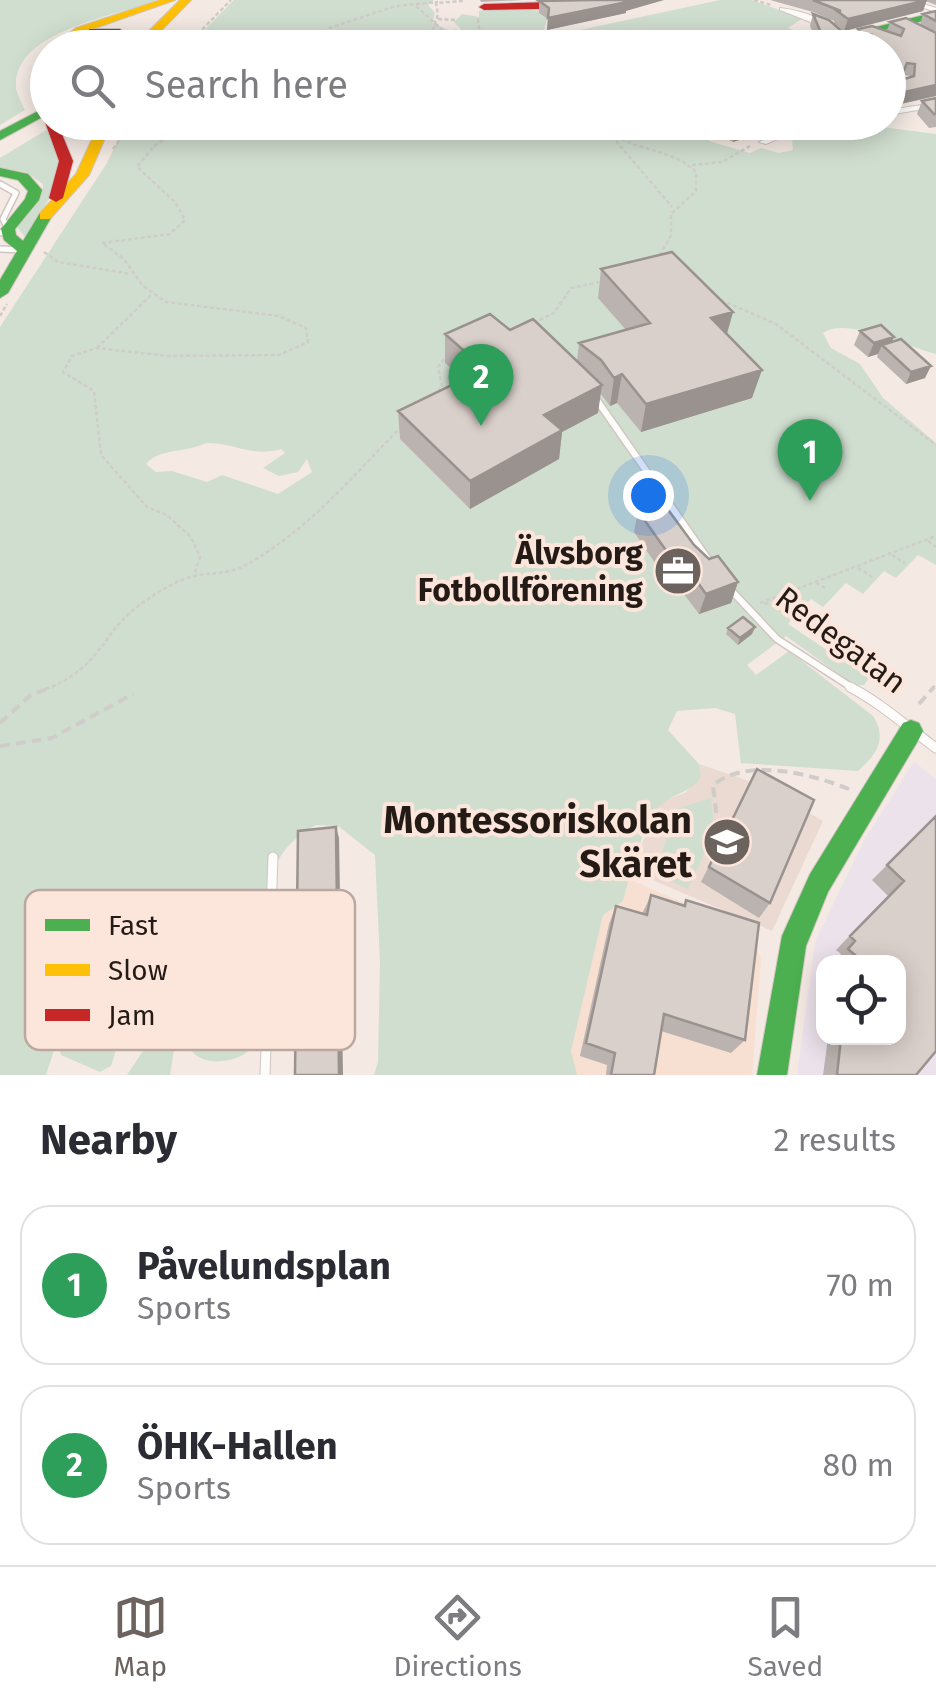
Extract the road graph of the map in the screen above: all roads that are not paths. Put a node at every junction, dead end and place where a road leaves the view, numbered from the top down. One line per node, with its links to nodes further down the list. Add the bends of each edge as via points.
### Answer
1 (170, 0): 9 (main road)
2 (186, 0): 10 (main road)
3 (202, 0): 11 (main road)
4 (614, 0): 5 (main road)
5 (475, 5)
6 (782, 9): 12 (street)
7 (936, 12): 8 (main road)
8 (907, 18): 13 (main road)
9 (80, 30)
10 (164, 30)
11 (170, 30)
12 (841, 30)
13 (879, 30)
14 (936, 106): 15 (street)
15 (906, 109)
16 (30, 124): 18 (main road)
17 (30, 128): 23 (main road)
18 (0, 136)
19 (56, 140): 26 (main road, via 66,172)
20 (98, 140): 26 (main road, via 82,175)
21 (768, 140): 22 (street)
22 (763, 142)
23 (0, 148)
24 (0, 172): 27 (main road, via 24,177 36,190)
25 (0, 184): 27 (lane, via 16,192)
26 (46, 216): 28 (main road)
27 (2, 232): 28 (main road)
28 (32, 249): 29 (main road)
29 (0, 293)
30 (588, 387): 31 (lane)
31 (715, 569)
32 (726, 584): 33 (lane, Redegatan, via 786,644 851,690 880,701 888,716)
33 (911, 731): 34 (lane); 39 (main road, Redegatan, via 818,883 792,946)
34 (936, 748)
35 (273, 857): 36 (lane)
36 (272, 890)
37 (266, 1050): 38 (lane)
38 (265, 1075)
39 (772, 1075)

